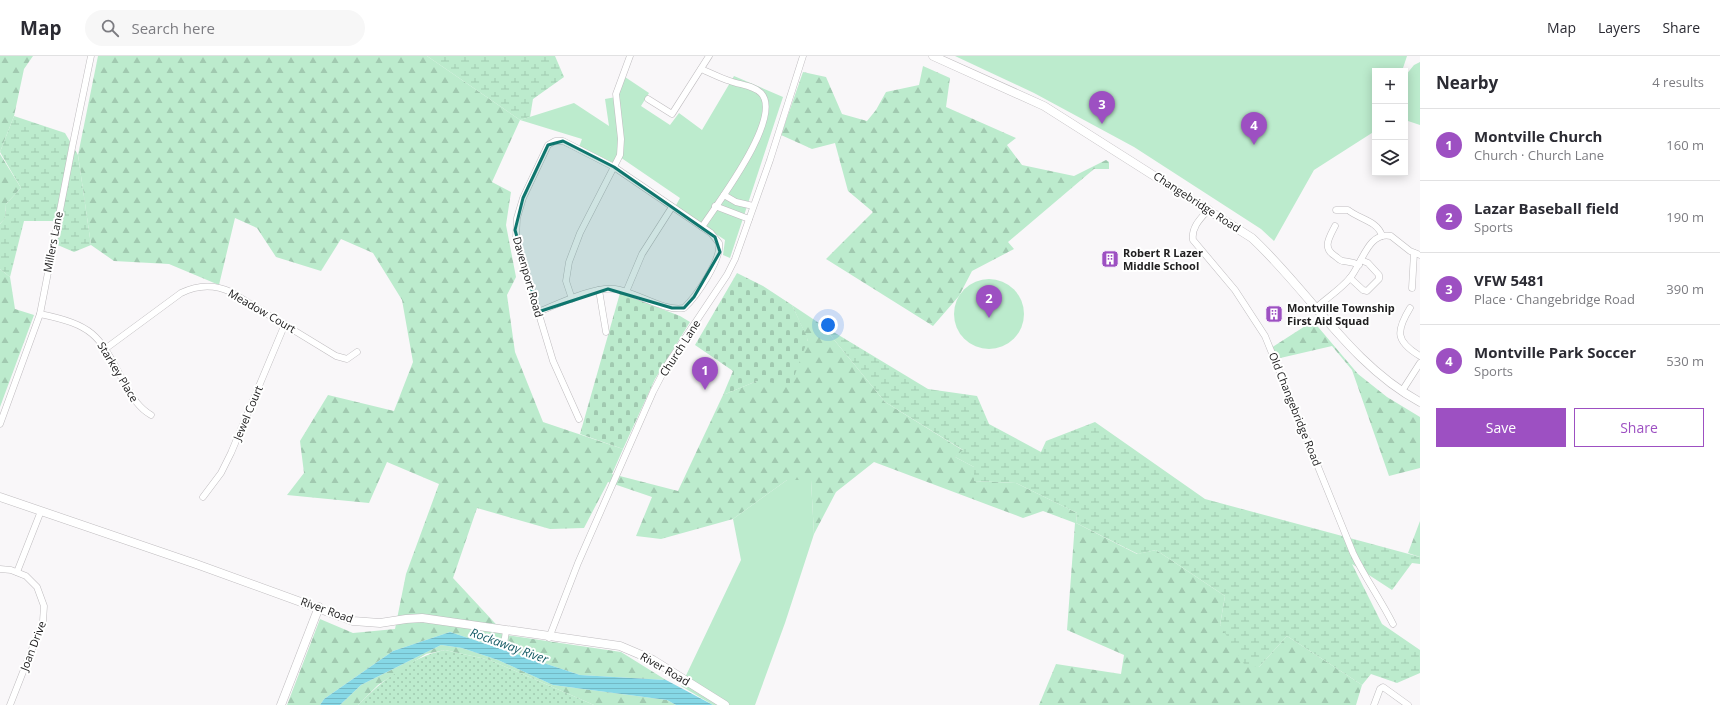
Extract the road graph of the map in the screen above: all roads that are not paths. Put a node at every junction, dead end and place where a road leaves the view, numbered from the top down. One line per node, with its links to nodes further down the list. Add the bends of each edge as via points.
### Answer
1 (91, 56): 29 (street, Millers Lane)
2 (630, 56): 8 (street, via 616,94 621,147)
3 (709, 56): 6 (street)
4 (803, 56): 11 (street, Church Lane)
5 (933, 56): 13 (street, Changebridge Road, via 1044,106)
6 (702, 69): 7 (street, via 672,114); 9 (street, via 754,88 763,96 767,107 752,150)
7 (648, 99)
8 (614, 167): 12 (street, Davenport Road); 25 (street, via 580,233 570,262 566,281); 28 (street, Davenport Road, via 563,141 552,143 543,153 524,198 515,230)
9 (724, 195): 10 (street); 11 (street, via 736,202)
10 (716, 206): 15 (street); 17 (street)
11 (753, 206): 15 (street, Church Lane)
12 (672, 207): 17 (street, Davenport Road); 24 (street, via 642,254)
13 (1209, 209): 26 (street, Changebridge Road, via 1252,238 1275,259); 47 (street, Old Changebridge Road, via 1196,225 1193,240 1235,290 1265,336 1354,554)
14 (1336, 210): 18 (street, via 1348,210 1354,216 1376,225)
15 (749, 219): 49 (street, Church Lane, via 727,275 667,365 653,392 578,562)
16 (1335, 226): 20 (street, via 1326,244 1331,254 1342,261)
17 (702, 227): 24 (street, Davenport Road, via 715,236 719,243 718,257 694,297 684,308 672,308)
18 (1382, 236): 19 (street, via 1391,236); 20 (street, via 1370,244)
19 (1417, 254): 22 (street)
20 (1360, 262): 21 (street); 21 (street, via 1368,263 1379,275 1379,279 1367,291)
21 (1350, 278): 26 (street)
22 (1412, 288)
23 (599, 290): 24 (street); 25 (street); 31 (street)
24 (626, 292)
25 (572, 299): 28 (street)
26 (1317, 307): 36 (street, Changebridge Road, via 1358,355)
27 (1410, 308): 34 (street, via 1400,328 1400,335 1408,349)
28 (538, 312): 39 (street, Davenport Road, via 553,361)
29 (40, 314): 32 (street, Starkey Place, via 80,325 94,334); 40 (street, Millers Lane)
30 (285, 324): 32 (street, Meadow Court, via 227,290 212,286 200,287 182,293); 33 (street, Meadow Court, via 341,358 347,359); 42 (street, Jewel Court, via 231,453 221,473)
31 (606, 332)
32 (105, 349): 38 (street, Starkey Place, via 138,406)
33 (357, 352)
34 (1420, 356)
35 (1420, 364): 36 (street)
36 (1402, 391): 37 (street, Changebridge Road)
37 (1420, 402)
38 (151, 416)
39 (579, 419)
40 (0, 424)
41 (0, 497): 43 (street, River Road)
42 (203, 497)
43 (41, 511): 45 (street); 46 (street, River Road)
44 (0, 569): 45 (street)
45 (17, 572): 51 (street, Joan Drive, via 26,576 37,587 42,598 44,614)
46 (319, 607): 48 (street, River Road, via 353,621 372,623 422,618); 52 (street)
47 (1393, 624)
48 (506, 631): 49 (street, River Road); 50 (street)
49 (549, 638): 53 (street, River Road, via 608,644 631,650 653,660)
50 (504, 644)
51 (10, 705)
52 (281, 705)
53 (725, 705)
54 (1374, 705): 55 (street, via 1380,689 1383,688)
55 (1408, 705)

